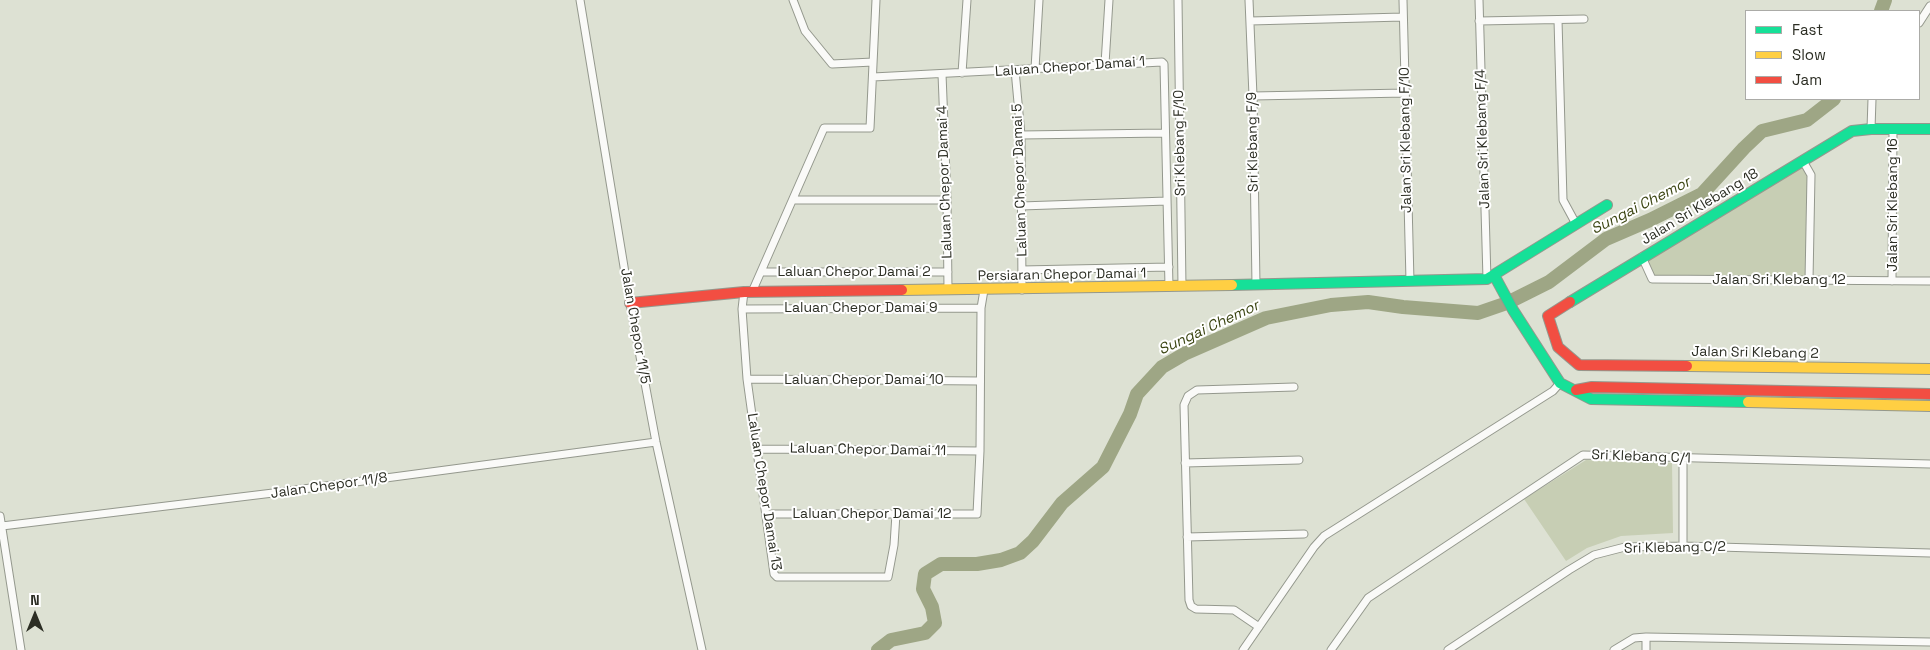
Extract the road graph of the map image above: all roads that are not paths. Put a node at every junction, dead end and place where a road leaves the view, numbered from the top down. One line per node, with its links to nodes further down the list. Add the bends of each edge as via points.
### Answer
1 (580, 0): 57 (street, Jalan Chepor 11/5)
2 (794, 0): 18 (street, via 805,31 832,64)
3 (876, 0): 18 (street)
4 (966, 0): 22 (street)
5 (1039, 0): 20 (street)
6 (1109, 0): 19 (street)
7 (1178, 0): 51 (street, Sri Klebang F/10)
8 (1249, 0): 15 (street, Sri Klebang F/9)
9 (1403, 0): 12 (street, Jalan Sri Klebang F/10)
10 (1479, 0): 16 (street, Jalan Sri Klebang F/4)
11 (1929, 10): 17 (street)
12 (1403, 17): 15 (street); 25 (street, Jalan Sri Klebang F/10)
13 (1584, 19): 14 (street)
14 (1558, 20): 16 (street); 39 (street, via 1563,200)
15 (1250, 21): 26 (street, Sri Klebang F/9)
16 (1479, 21): 45 (street, Jalan Sri Klebang F/4)
17 (1920, 22)
18 (874, 62): 24 (street)
19 (1105, 64): 20 (street, Laluan Chepor Damai 1); 31 (street, Laluan Chepor Damai 1, via 1159,61 1164,64)
20 (1035, 69): 21 (street, Laluan Chepor Damai 1)
21 (1015, 70): 22 (street, Laluan Chepor Damai 1); 32 (street, Laluan Chepor Damai 5)
22 (962, 73): 23 (street, Laluan Chepor Damai 1)
23 (942, 74): 24 (street, Laluan Chepor Damai 1); 35 (street, Laluan Chepor Damai 4)
24 (873, 77): 34 (street, via 870,128 824,128)
25 (1405, 93): 26 (street); 47 (street, Jalan Sri Klebang F/10)
26 (1253, 96): 50 (street, Sri Klebang F/9)
27 (1872, 100): 28 (street)
28 (1871, 129): 29 (street, Jalan Sri Klebang 18); 33 (street, Jalan Sri Klebang 18, via 1852,132)
29 (1893, 129): 30 (street, Jalan Sri Klebang 18); 48 (street, Jalan Sri Klebang 16)
30 (1930, 129)
31 (1165, 133): 32 (street); 36 (street, Laluan Chepor Damai 1)
32 (1021, 135): 38 (street, Laluan Chepor Damai 5)
33 (1803, 161): 40 (street, Jalan Sri Klebang 18); 46 (street, via 1811,175)
34 (793, 200): 35 (street); 43 (street)
35 (947, 200): 44 (street, Laluan Chepor Damai 4)
36 (1167, 201): 38 (street); 41 (street, Laluan Chepor Damai 1)
37 (1607, 205): 39 (street)
38 (1021, 206): 42 (street, Laluan Chepor Damai 5)
39 (1576, 224): 45 (street)
40 (1642, 257): 46 (street, Jalan Sri Klebang 12, via 1652,279); 60 (street, Jalan Sri Klebang 18, via 1548,316 1558,347)
41 (1169, 267): 42 (street); 52 (street, Laluan Chepor Damai 1)
42 (1022, 270): 55 (street, Laluan Chepor Damai 5)
43 (761, 272): 44 (street, Laluan Chepor Damai 2); 56 (street)
44 (948, 272): 53 (street, Laluan Chepor Damai 4)
45 (1490, 277): 47 (street, Persiaran Chepor Damai 1); 64 (street)
46 (1809, 280): 48 (street, Jalan Sri Klebang 12)
47 (1410, 281): 50 (street, Persiaran Chepor Damai 1)
48 (1892, 281): 49 (street, Jalan Sri Klebang 12)
49 (1930, 281)
50 (1256, 285): 51 (street, Persiaran Chepor Damai 1)
51 (1182, 286): 52 (street, Persiaran Chepor Damai 1)
52 (1170, 287): 55 (street, Persiaran Chepor Damai 1)
53 (948, 290): 54 (street, Persiaran Chepor Damai 1); 56 (street, Persiaran Chepor Damai 1)
54 (984, 290): 55 (street, Persiaran Chepor Damai 1); 58 (street)
55 (1022, 290)
56 (748, 292): 57 (street, Persiaran Chepor Damai 1); 59 (street, Laluan Chepor Damai 13)
57 (630, 303): 69 (street, Jalan Chepor 11/5)
58 (981, 308): 59 (street, Laluan Chepor Damai 9); 63 (street)
59 (742, 309): 62 (street, Laluan Chepor Damai 13)
60 (1579, 364): 61 (street, Jalan Sri Klebang 2)
61 (1930, 369)
62 (748, 379): 63 (street, Laluan Chepor Damai 10); 70 (street, Laluan Chepor Damai 13)
63 (980, 381): 71 (street)
64 (1560, 383): 66 (street); 84 (street, via 1324,536)
65 (1294, 387): 74 (street, via 1197,390 1188,396 1184,405)
66 (1576, 390): 67 (street, via 1592,387); 68 (street, via 1591,399)
67 (1930, 394)
68 (1930, 406)
69 (656, 442): 79 (street, Jalan Chepor 11/8); 88 (street, Jalan Chepor 11/5)
70 (757, 449): 71 (street, Laluan Chepor Damai 11); 76 (street, Laluan Chepor Damai 13)
71 (980, 451): 77 (street, Laluan Chepor Damai 12, via 977,514)
72 (1683, 458): 75 (street, Sri Klebang C/1); 82 (street); 90 (street, Sri Klebang C/1, via 1583,455 1368,598)
73 (1299, 460): 74 (street)
74 (1185, 463): 81 (street)
75 (1930, 464)
76 (766, 514): 77 (street, Laluan Chepor Damai 12); 77 (street, Laluan Chepor Damai 13, via 777,577 884,578 889,575)
77 (896, 514)
78 (0, 516): 79 (street)
79 (2, 526): 87 (street)
80 (1304, 534): 81 (street)
81 (1187, 537): 84 (street, via 1191,606 1196,609 1234,610)
82 (1683, 546): 83 (street, Sri Klebang C/2); 91 (street, Sri Klebang C/2, via 1625,547 1594,555)
83 (1930, 553)
84 (1259, 627): 89 (street)
85 (1646, 637): 86 (street); 92 (street, via 1634,638); 93 (street)
86 (1930, 642)
87 (21, 650)
88 (702, 650)
89 (1243, 650)
90 (1332, 650)
91 (1448, 650)
92 (1614, 650)
93 (1646, 650)

